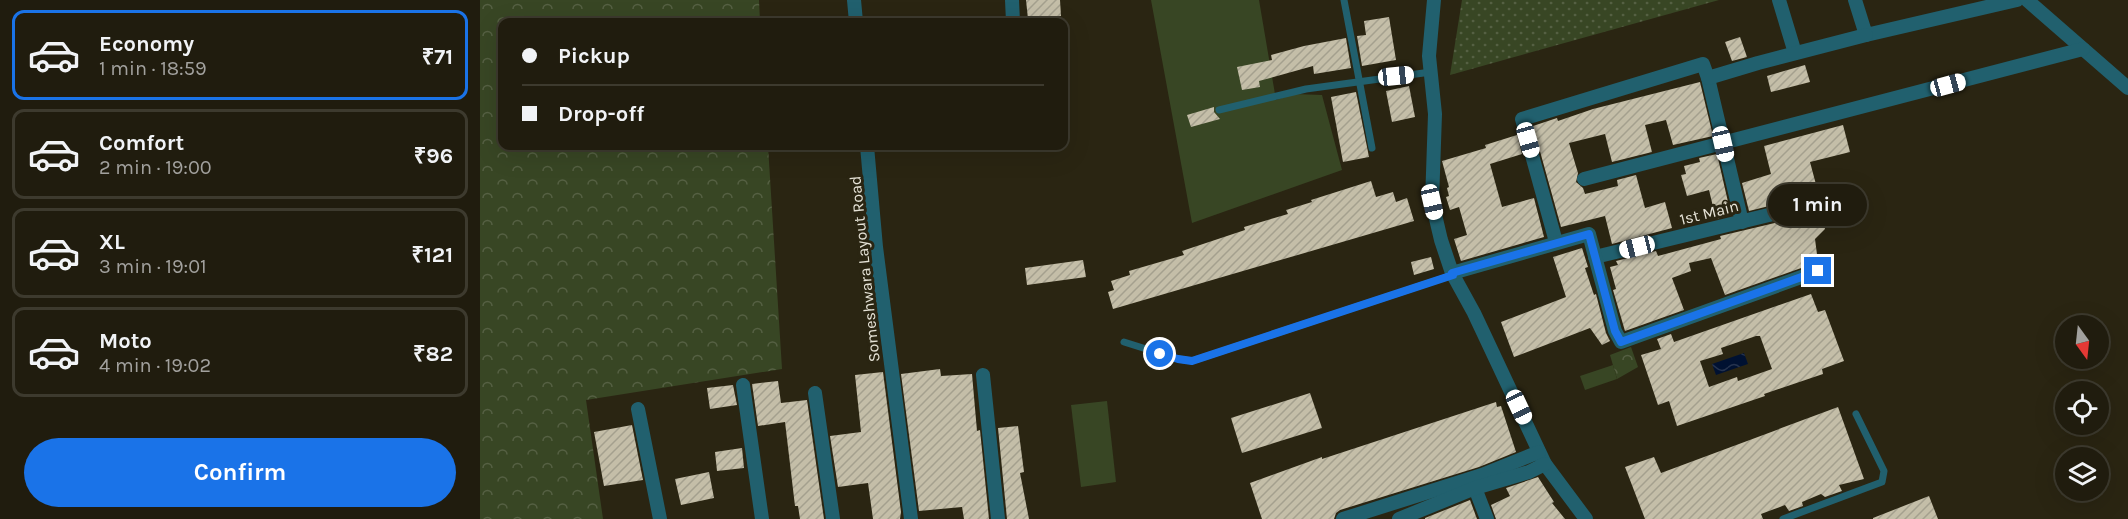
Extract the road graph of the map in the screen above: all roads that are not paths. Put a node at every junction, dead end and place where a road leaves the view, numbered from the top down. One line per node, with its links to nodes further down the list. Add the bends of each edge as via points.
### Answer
1 (854, 0): 9 (street)
2 (1012, 0): 10 (street)
3 (1344, 0): 16 (lane)
4 (1434, 0): 14 (street)
5 (1779, 0): 13 (street)
6 (1855, 0): 11 (street)
7 (2017, 0): 11 (street)
8 (2027, 0): 12 (street)
9 (856, 18)
10 (1013, 18)
11 (1866, 35): 13 (street)
12 (2083, 49): 17 (street); 19 (street)
13 (1795, 53): 15 (street)
14 (1431, 72): 16 (lane); 28 (street, via 1435,114 1432,202)
15 (1708, 78): 19 (street); 25 (street, via 1703,64 1522,119)
16 (1359, 80): 18 (lane); 20 (lane)
17 (2128, 88)
18 (1219, 110)
19 (1723, 144): 22 (street); 24 (street)
20 (1372, 148)
21 (867, 150): 40 (street, Someshwara Layout Road)
22 (1584, 179)
23 (1831, 200): 24 (street, 1st Main)
24 (1742, 222): 26 (street, 1st Main)
25 (1556, 242): 26 (street, via 1589,234); 28 (street)
26 (1595, 257): 27 (street, via 1621,342)
27 (1818, 271)
28 (1453, 274): 29 (lane, via 1192,361); 35 (street)
29 (1124, 342)
30 (983, 375): 41 (street)
31 (743, 385): 38 (street)
32 (815, 393): 39 (street)
33 (638, 409): 37 (street)
34 (1856, 414): 46 (lane, via 1884,471 1882,482)
35 (1542, 458): 36 (street, via 1529,472); 45 (street)
36 (1482, 483): 42 (street); 43 (street); 44 (street)
37 (660, 519)
38 (762, 519)
39 (833, 519)
40 (911, 519)
41 (998, 519)
42 (1342, 519)
43 (1399, 519)
44 (1487, 519)
45 (1586, 519)
46 (1783, 519)

